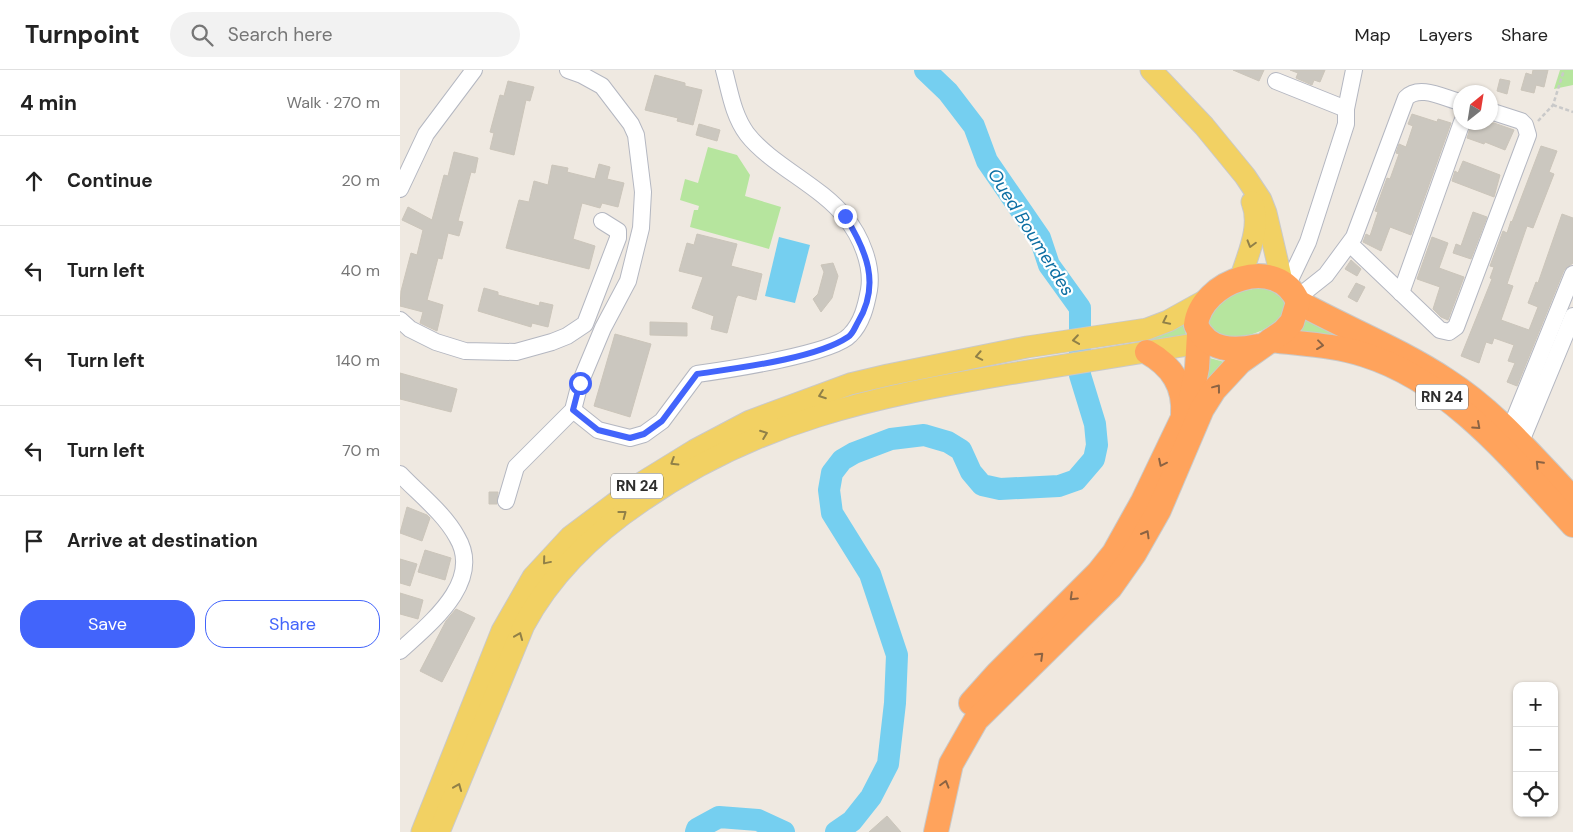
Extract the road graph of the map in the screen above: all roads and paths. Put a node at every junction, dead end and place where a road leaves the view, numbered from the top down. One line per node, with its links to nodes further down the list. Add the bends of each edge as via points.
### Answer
1 (474, 70): 16 (street, via 426,134)
2 (568, 70): 29 (street, via 602,86 631,124 636,135 643,192 641,228 628,281 603,328 580,383)
3 (724, 70): 29 (street, via 733,106 747,134 845,216 861,241 871,278 865,311 850,336 830,347 762,364 697,374 662,421 644,434 630,438 598,430)
4 (1151, 70): 8 (main road)
5 (1354, 70): 11 (street)
6 (1564, 70): 10 (path)
7 (1276, 82): 11 (street)
8 (1177, 99): 20 (main road, one-way to 20, via 1197,131 1241,182 1254,205 1255,230); 21 (main road, via 1204,126 1261,200)
9 (1453, 100): 18 (street, via 1423,91 1413,92 1406,98)
10 (1553, 105): 12 (path); 15 (path)
11 (1346, 109): 21 (street, via 1346,124)
12 (1573, 112)
13 (1498, 114): 15 (street, via 1521,121)
14 (1459, 130): 22 (street)
15 (1527, 130): 22 (street, via 1456,327 1449,332 1440,330)
16 (400, 189)
17 (602, 221): 25 (street, via 618,231 618,238 585,324 567,336 516,352 465,351 436,342)
18 (1350, 244): 21 (street, via 1326,275); 22 (street)
19 (1573, 274): 31 (street)
20 (1240, 280): 21 (highway, via 1263,277); 23 (highway, via 1216,290)
21 (1291, 292): 27 (highway, via 1292,322); 31 (highway, RN 24, via 1428,368 1484,408)
22 (1401, 293)
23 (1206, 300): 26 (highway, via 1197,313 1196,326); 37 (main road, RN 24, one-way to 37, via 1157,326 1027,347 850,384 750,420 643,482 570,537 533,577 502,631)
24 (1573, 316): 31 (street)
25 (400, 320)
26 (1202, 340): 27 (highway, via 1234,350); 28 (main road, RN 24); 30 (highway, via 1195,385)
27 (1265, 343): 35 (highway, RN 24, one-way to 35, via 1341,348 1388,364 1414,378 1476,425); 40 (highway, one-way to 27, via 951,764 976,720 1110,588 1159,510 1202,409 1227,375)
28 (1136, 353): 30 (highway, via 1161,360 1172,372 1184,403); 38 (main road, RN 24, one-way to 28, via 524,625 537,601 570,559 620,516 660,488 765,433 818,415 896,394)
29 (573, 410): 34 (street, via 516,467)
30 (1183, 419): 39 (highway, one-way to 39, via 1114,553 972,701 943,744 925,797)
31 (1514, 438): 33 (highway, RN 24, one-way to 31)
32 (400, 474): 36 (street, via 450,526 463,549 464,560 457,589 447,604)
33 (1573, 499)
34 (506, 501)
35 (1573, 524)
36 (400, 650)
37 (422, 832)
38 (439, 832)
39 (921, 832)
40 (936, 832)

